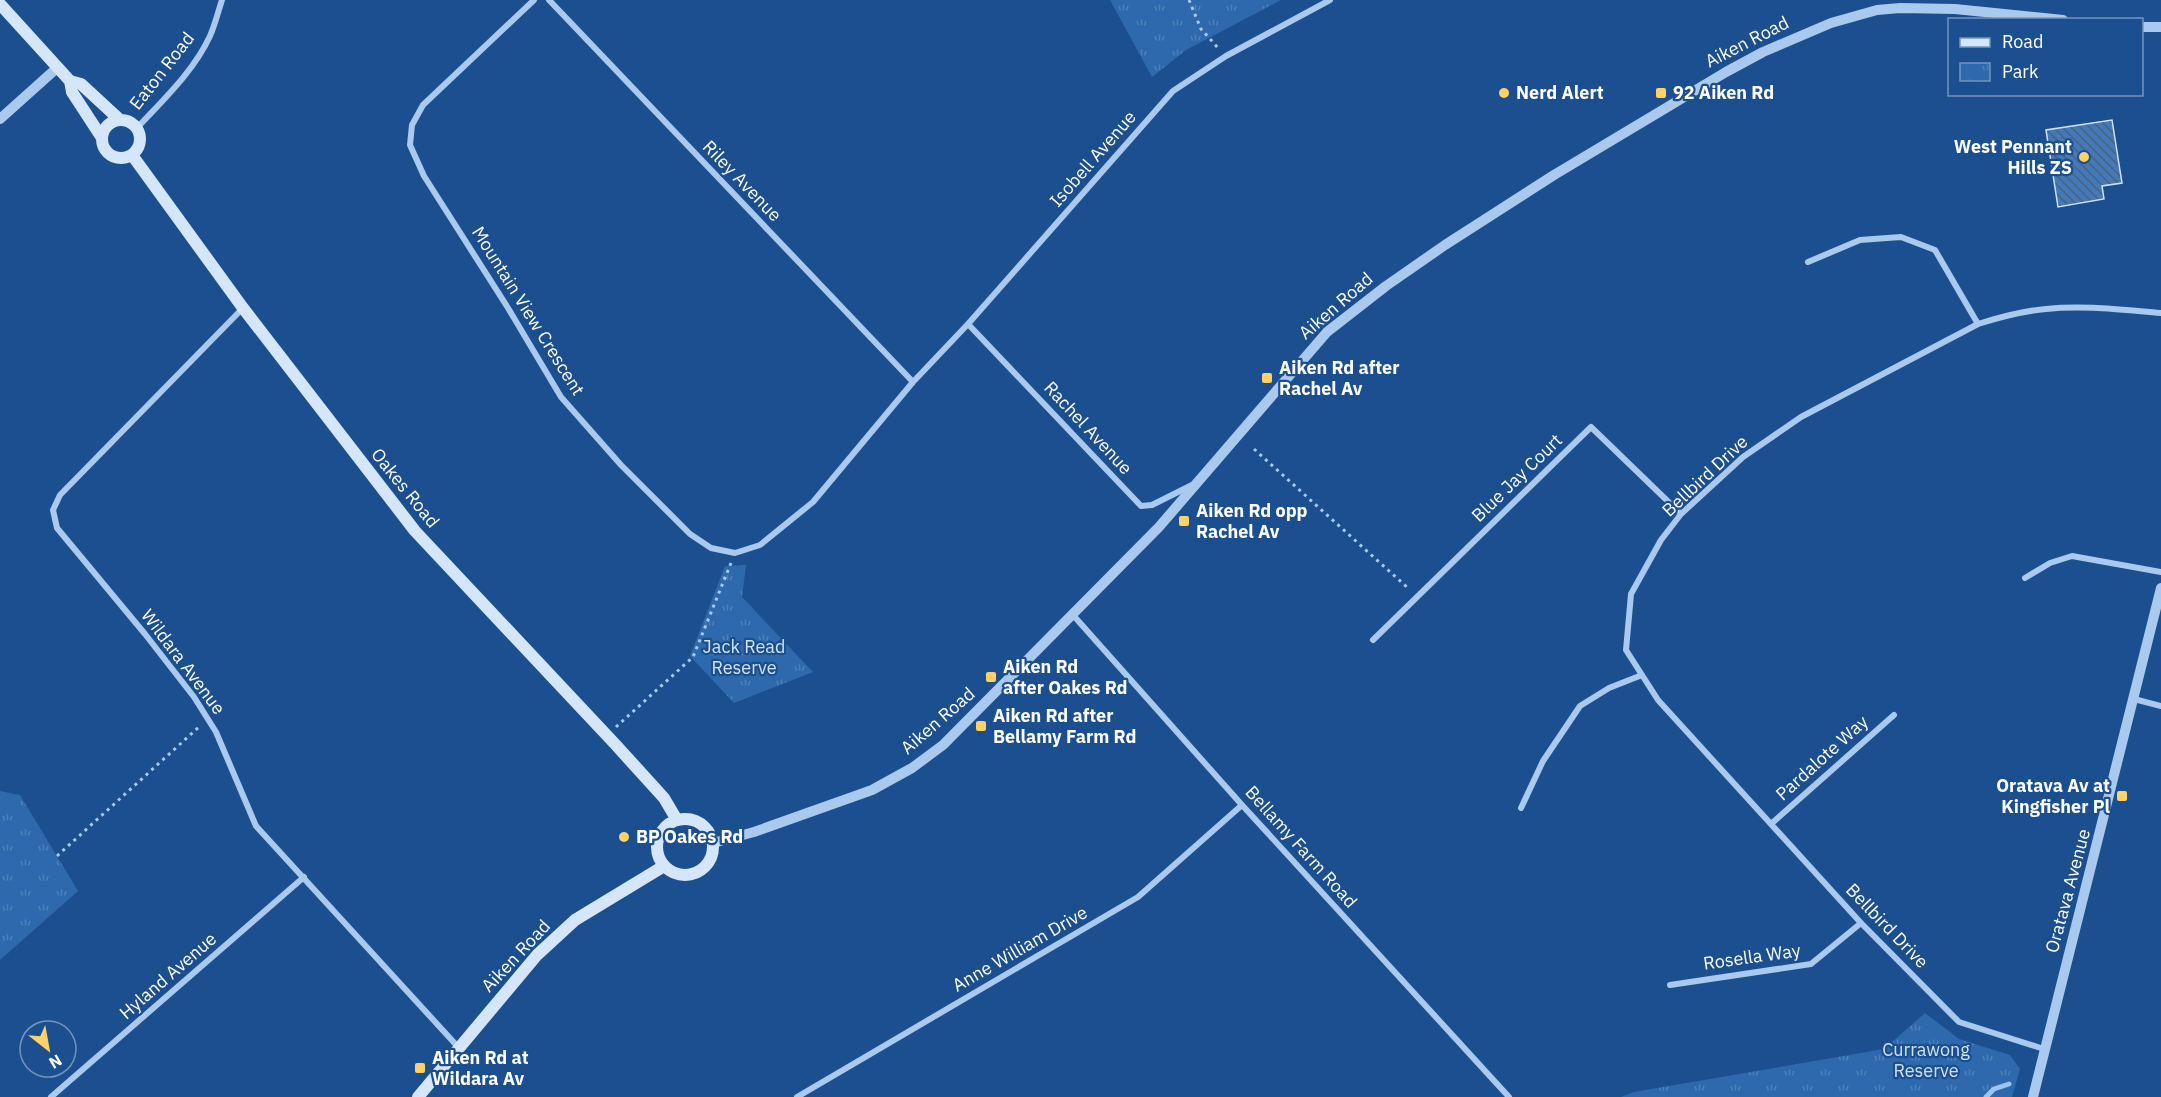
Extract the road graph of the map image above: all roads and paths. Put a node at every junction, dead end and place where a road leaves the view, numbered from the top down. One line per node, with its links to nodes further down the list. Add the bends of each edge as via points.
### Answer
1 (222, 0): 15 (street, Eaton Road, via 210,36 196,59)
2 (534, 0): 27 (street, Mountain View Crescent, via 423,105 412,125 410,145 424,176 561,397 690,534 711,548)
3 (549, 0): 23 (street, Riley Avenue)
4 (1189, 0): 10 (path, via 1201,29)
5 (1330, 0): 10 (street, Isobell Avenue)
6 (0, 4): 11 (main road)
7 (2042, 18): 25 (street, Aiken Road, via 1946,9 1877,10 1831,22 1763,52 1554,175 1355,309 1312,348)
8 (2143, 27): 9 (street)
9 (2161, 27)
10 (1226, 56): 21 (street, Isobell Avenue, via 1173,91)
11 (58, 67): 12 (main road); 13 (street)
12 (70, 81): 14 (main road, via 81,84); 16 (main road, via 72,92)
13 (0, 119)
14 (120, 120): 15 (main road); 16 (main road, via 109,125)
15 (137, 128): 17 (main road, via 139,146)
16 (102, 138): 17 (main road, via 104,148 114,157)
17 (132, 155): 19 (main road, Oakes Road)
18 (1808, 262): 22 (street, via 1860,240 1900,237 1935,250)
19 (243, 308): 38 (street, Wildara Avenue, via 60,495 53,510 57,528 145,634); 39 (main road, Oakes Road, via 415,531)
20 (2161, 313): 22 (street, Bellbird Drive, via 2046,308)
21 (968, 324): 23 (street, Isobell Avenue); 25 (street, Rachel Avenue, via 1141,506 1152,505)
22 (1978, 324): 26 (street, Bellbird Drive, via 1801,417 1743,457)
23 (914, 382): 27 (street, via 813,502 759,545)
24 (1254, 449): 31 (path)
25 (1200, 481): 32 (street, Aiken Road)
26 (1681, 514): 31 (street, Blue Jay Court, via 1591,427); 34 (street, Bellbird Drive, via 1661,540 1631,594 1626,650)
27 (735, 553): 39 (path, via 693,657)
28 (2161, 572): 29 (street, via 2072,556)
29 (2025, 578)
30 (2161, 588): 35 (street, Oratava Avenue)
31 (1417, 597): 33 (street, Blue Jay Court)
32 (1073, 615): 40 (street, Bellamy Farm Road); 44 (street, Aiken Road, via 943,745 912,768 872,790)
33 (1373, 640)
34 (1642, 675): 41 (street, via 1609,688 1580,706 1543,761); 43 (street, Bellbird Drive, via 1658,700)
35 (2134, 699): 36 (street); 51 (street, Oratava Avenue)
36 (2161, 706)
37 (1893, 715): 43 (street, Pardalote Way)
38 (208, 719): 45 (path); 47 (street, Wildara Avenue, via 256,826)
39 (607, 735): 42 (main road, Oakes Road, via 664,798)
40 (1242, 805): 54 (street, Anne William Drive, via 1137,897); 55 (street, Bellamy Farm Road)
41 (1521, 808)
42 (677, 820): 44 (main road, via 687,819 703,826); 46 (main road, via 667,825 657,841)
43 (1771, 824): 48 (street, Bellbird Drive)
44 (713, 843): 46 (main road, via 708,864 692,874 681,875)
45 (57, 856)
46 (664, 866): 50 (main road, Aiken Road, via 574,921 555,937)
47 (304, 877): 50 (street, Wildara Avenue); 52 (street, Hyland Avenue)
48 (1861, 923): 49 (street, Rosella Way, via 1811,964); 51 (street, Bellbird Drive, via 1959,1022)
49 (1670, 985)
50 (459, 1048): 53 (main road, Aiken Road)
51 (2044, 1049): 56 (street, Oratava Avenue)
52 (51, 1097)
53 (418, 1097)
54 (797, 1097)
55 (1509, 1097)
56 (2033, 1097)

